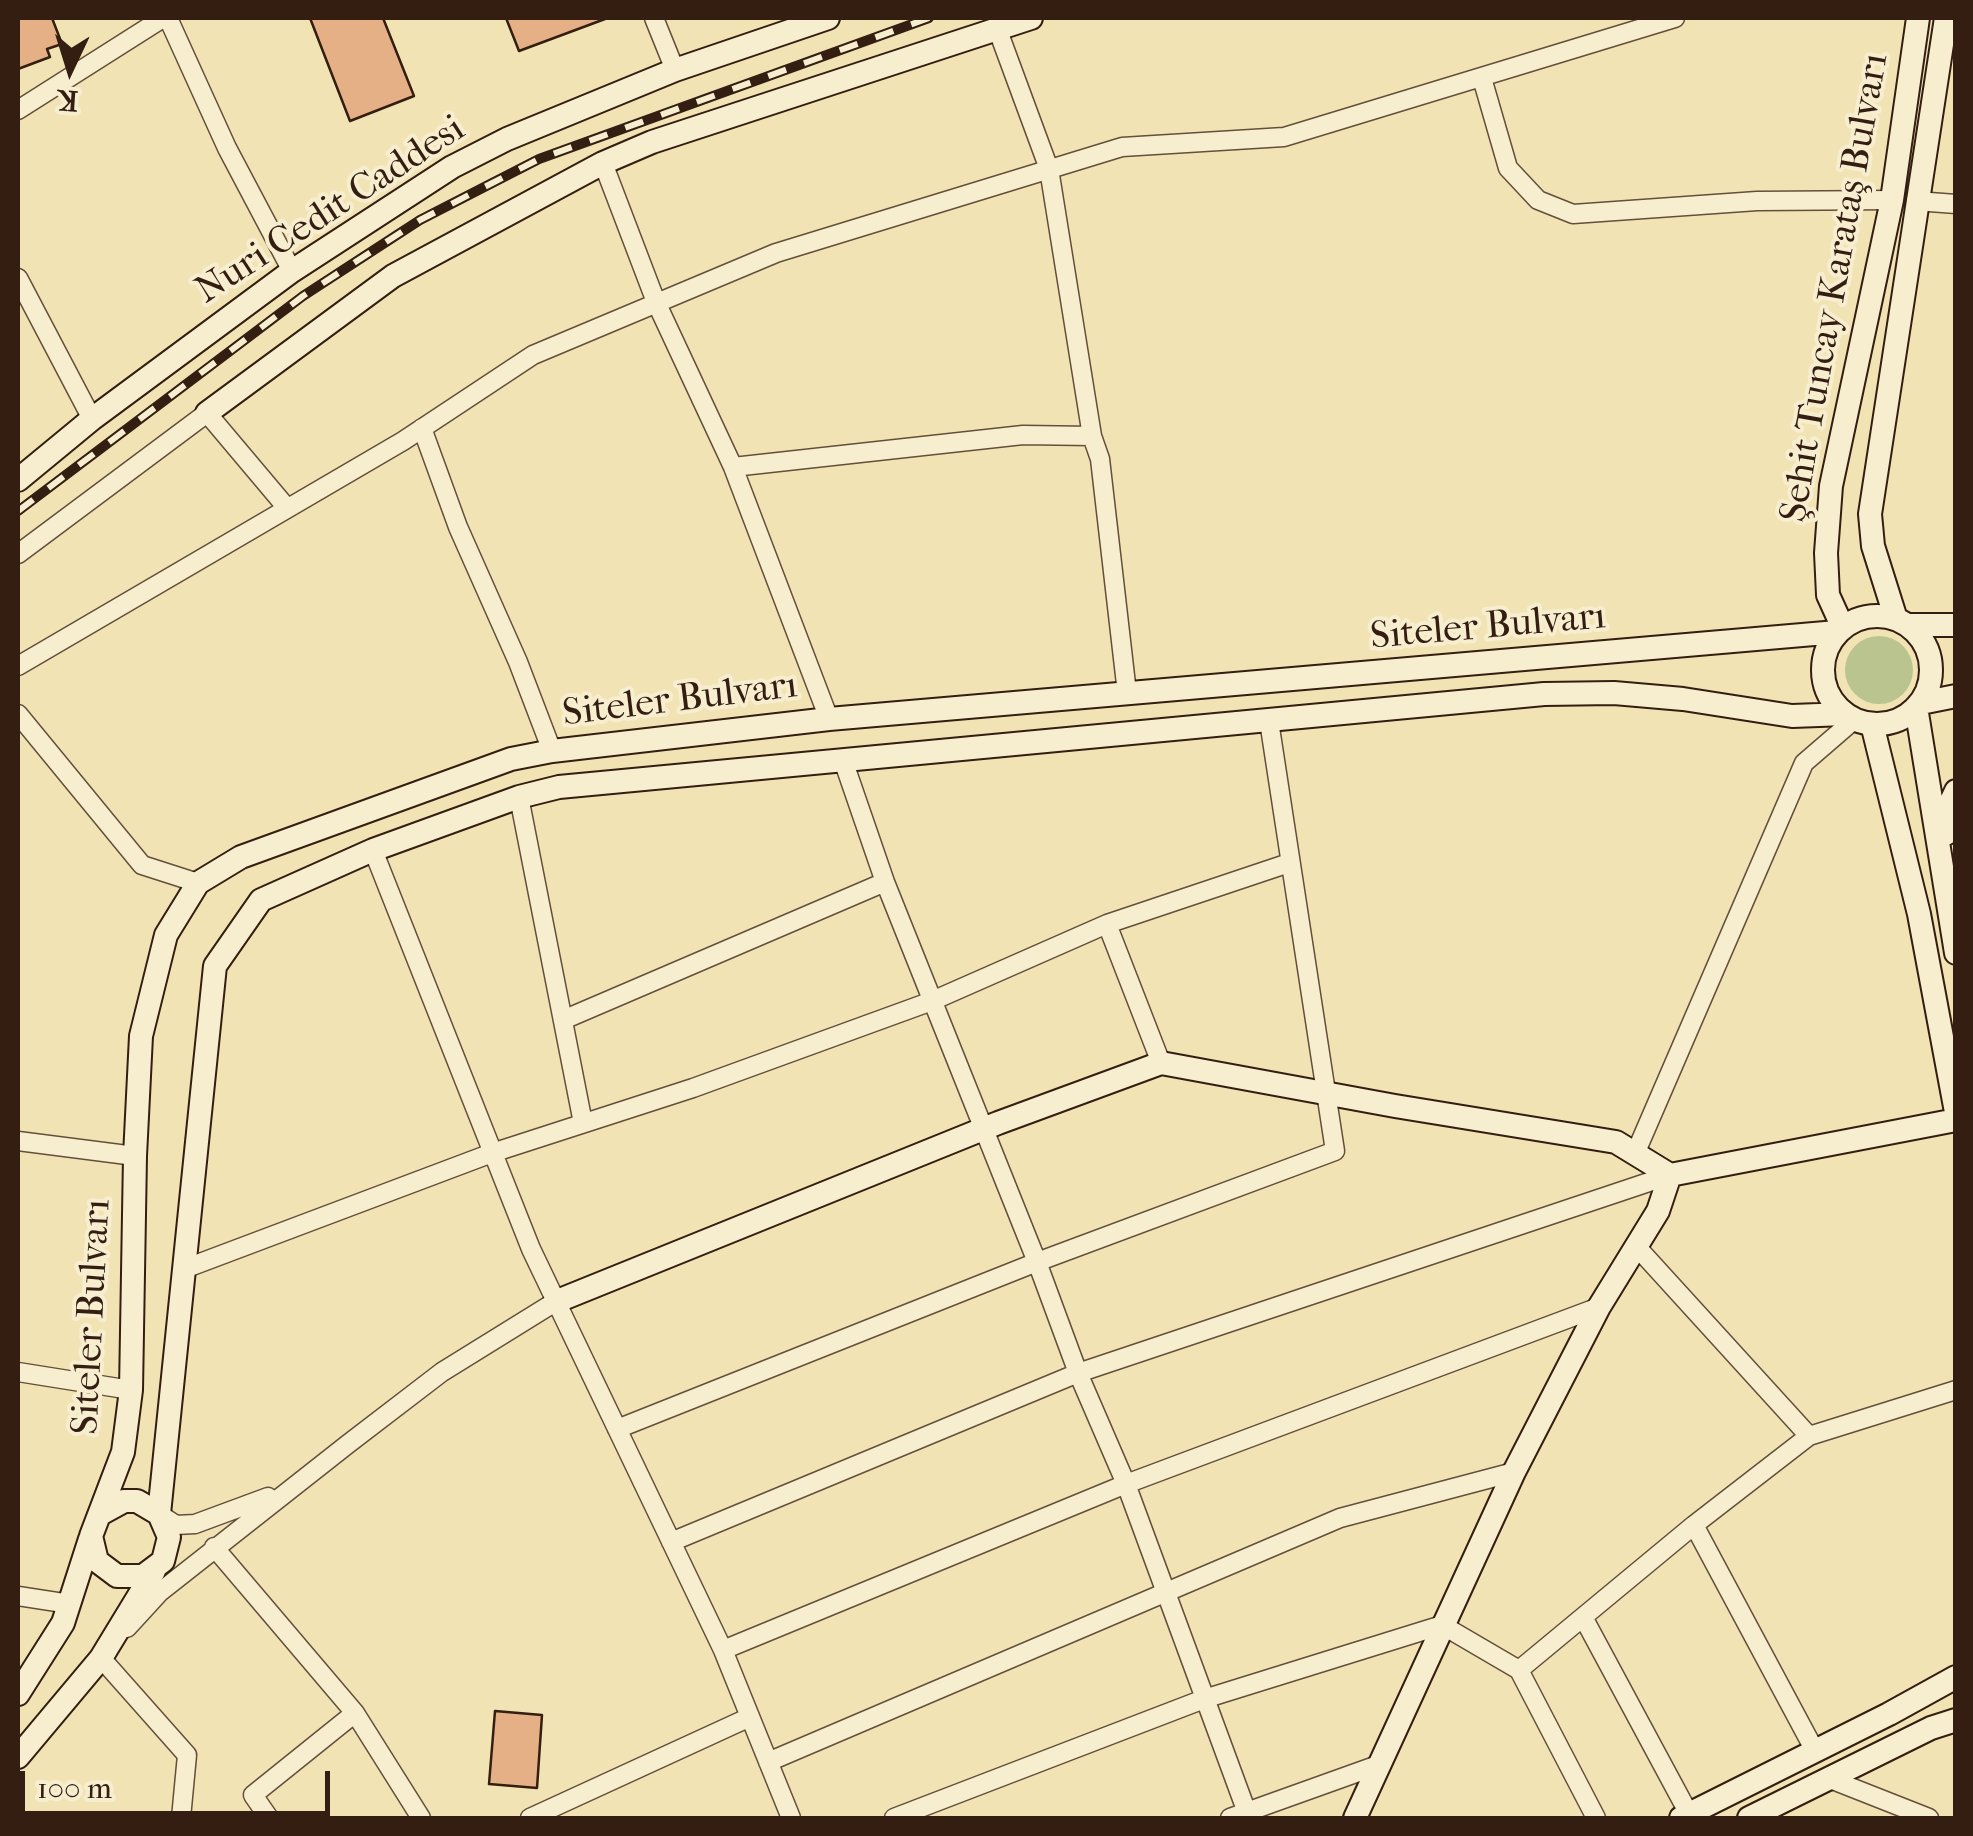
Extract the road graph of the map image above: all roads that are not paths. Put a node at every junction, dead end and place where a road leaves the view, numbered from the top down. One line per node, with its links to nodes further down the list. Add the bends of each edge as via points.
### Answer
1 (165, 18): 11 (street); 16 (street)
2 (654, 18): 9 (street)
3 (828, 18): 9 (main road, Nuri Cedit Caddesi)
4 (1030, 18): 8 (main road)
5 (1675, 18): 10 (street)
6 (1918, 18): 14 (main road, Şehit Tuncay Karataş Bulvarı)
7 (1946, 18): 14 (main road, Şehit Tuncay Karataş Bulvarı)
8 (998, 28): 12 (main road); 13 (street)
9 (675, 70): 16 (main road, Nuri Cedit Caddesi, via 452,167)
10 (1482, 78): 13 (street, via 1284,137 1122,147); 14 (street, via 1508,168 1538,200 1573,214)
11 (18, 110)
12 (603, 164): 18 (street); 19 (main road, via 392,276)
13 (1049, 170): 18 (street, via 776,253); 22 (street)
14 (1904, 201): 15 (street); 27 (main road, Şehit Tuncay Karataş Bulvarı, via 1870,514 1874,546); 29 (main road, Şehit Tuncay Karataş Bulvarı, via 1831,486 1828,595)
15 (1956, 204)
16 (292, 271): 20 (main road, Nuri Cedit Caddesi)
17 (18, 278): 20 (street)
18 (656, 302): 21 (street, via 533,356); 23 (street)
19 (206, 413): 25 (street); 26 (street)
20 (92, 419): 24 (main road, Nuri Cedit Caddesi)
21 (422, 428): 25 (street); 38 (street)
22 (1092, 436): 23 (street, via 1022,435); 31 (street)
23 (733, 467): 35 (street)
24 (18, 480)
25 (287, 508): 30 (street)
26 (18, 554)
27 (1902, 622): 28 (main road); 29 (main road, via 1868,616); 33 (main road, via 1928,651 1932,668)
28 (1956, 625)
29 (1840, 630): 31 (main road, Siteler Bulvarı); 36 (main road, via 1824,656 1823,673 1827,690)
30 (18, 666)
31 (1127, 692): 35 (main road, Siteler Bulvarı)
32 (1956, 696): 33 (main road)
33 (1918, 705): 36 (main road, via 1890,722); 43 (main road)
34 (18, 714): 46 (street, via 142,865)
35 (829, 718): 38 (main road, Siteler Bulvarı)
36 (1858, 719): 37 (main road, Siteler Bulvarı, via 1614,693); 54 (main road, via 1919,914); 60 (street, via 1804,762)
37 (1269, 721): 39 (main road, Siteler Bulvarı); 44 (street)
38 (552, 751): 46 (main road, Siteler Bulvarı, via 511,759 240,857)
39 (844, 760): 41 (main road, Siteler Bulvarı, via 559,787); 45 (street)
40 (1956, 791): 43 (main road)
41 (519, 797): 42 (main road, Siteler Bulvarı); 51 (street)
42 (373, 850): 59 (street); 65 (main road, Siteler Bulvarı, via 261,900 216,966)
43 (1943, 862): 47 (main road)
44 (1289, 863): 48 (street); 53 (street)
45 (885, 882): 50 (street); 51 (street)
46 (198, 883): 61 (main road, Siteler Bulvarı, via 166,935 141,1036)
47 (1951, 891): 49 (main road)
48 (1107, 924): 50 (street); 52 (street)
49 (1956, 954)
50 (932, 1001): 56 (street); 57 (street)
51 (563, 1020): 56 (street)
52 (1161, 1063): 53 (main road); 57 (main road)
53 (1328, 1094): 60 (main road, via 1616,1142); 64 (street, via 1335,1151)
54 (1956, 1112)
55 (1956, 1120): 62 (main road)
56 (583, 1124): 59 (street)
57 (984, 1129): 64 (street); 66 (main road)
58 (18, 1141): 61 (street)
59 (492, 1153): 65 (street); 66 (street)
60 (1635, 1154): 62 (main road)
61 (135, 1156): 70 (main road, Siteler Bulvarı)
62 (1670, 1175): 63 (main road, via 1658,1212); 69 (street)
63 (1636, 1246): 67 (main road); 73 (street)
64 (1037, 1262): 69 (street); 72 (street)
65 (184, 1269): 78 (main road, Siteler Bulvarı)
66 (555, 1302): 72 (street); 76 (street, via 442,1372)
67 (1599, 1306): 74 (main road); 75 (street)
68 (18, 1372): 70 (street)
69 (1078, 1372): 75 (street); 81 (street)
70 (132, 1390): 77 (main road, Siteler Bulvarı, via 123,1452)
71 (1956, 1390): 73 (street)
72 (617, 1429): 81 (street)
73 (1809, 1436): 79 (street)
74 (1514, 1472): 84 (street, via 1340,1518); 88 (main road)
75 (1126, 1484): 84 (street); 89 (street)
76 (288, 1490): 78 (street, via 195,1524 176,1525); 82 (street)
77 (102, 1512): 78 (main road, via 124,1501); 80 (main road)
78 (160, 1514): 83 (main road, via 168,1550)
79 (1694, 1525): 87 (street); 98 (street)
80 (91, 1536): 83 (main road, via 97,1560 117,1576); 86 (main road)
81 (672, 1542): 89 (street)
82 (214, 1547): 90 (street, via 160,1592); 95 (street)
83 (154, 1571): 90 (main road)
84 (1164, 1593): 94 (street); 100 (street)
85 (18, 1596): 86 (street)
86 (70, 1604): 93 (main road)
87 (1583, 1617): 91 (street); 105 (street)
88 (1442, 1625): 91 (street); 94 (street); 101 (main road)
89 (724, 1650): 96 (street)
90 (101, 1658): 99 (main road); 106 (street, via 187,1755)
91 (1519, 1670): 113 (street)
92 (1956, 1677): 98 (main road)
93 (18, 1694)
94 (1204, 1699): 104 (street); 111 (street)
95 (355, 1713): 107 (street, via 253,1795); 108 (street)
96 (750, 1717): 100 (street); 103 (street)
97 (1956, 1720): 102 (main road)
98 (1815, 1751): 105 (main road)
99 (18, 1757)
100 (768, 1762): 110 (street)
101 (1378, 1765): 104 (street); 112 (main road)
102 (1830, 1779): 114 (main road); 115 (street)
103 (562, 1812): 109 (street)
104 (1242, 1816)
105 (1685, 1816)
106 (181, 1818)
107 (269, 1818)
108 (421, 1818)
109 (530, 1818)
110 (791, 1818)
111 (894, 1818)
112 (1355, 1818)
113 (1596, 1818)
114 (1754, 1818)
115 (1929, 1818)

